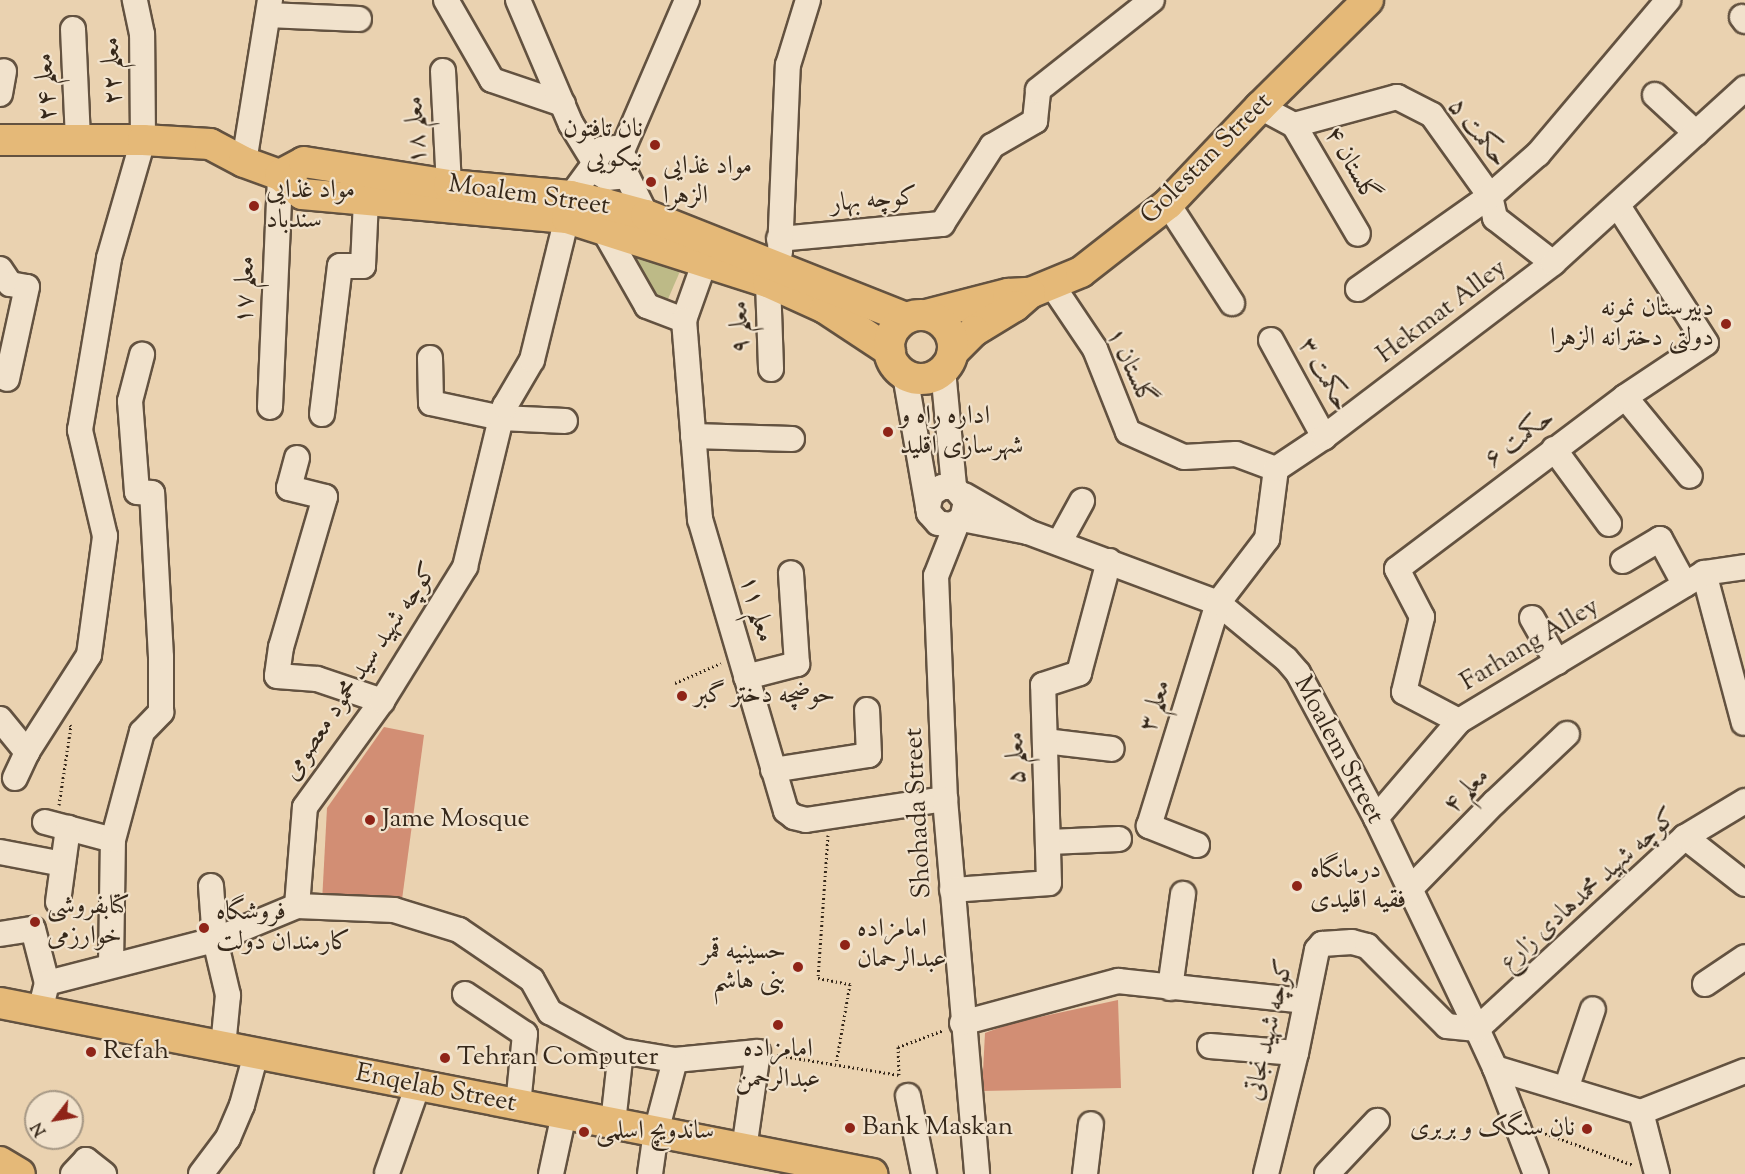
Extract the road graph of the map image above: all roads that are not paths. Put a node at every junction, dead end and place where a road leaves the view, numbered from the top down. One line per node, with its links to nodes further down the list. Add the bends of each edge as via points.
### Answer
1 (135, 0): 20 (street, معلم ۲۲, via 142,34)
2 (446, 0): 16 (street, via 492,80)
3 (518, 0): 16 (street)
4 (687, 0): 22 (street)
5 (808, 0): 35 (street, معلم ۹, via 788,65)
6 (1368, 0): 15 (main road, Golestan Street)
7 (1668, 0): 26 (street, via 1538,154)
8 (1144, 2): 35 (street, کوچه بهار, via 1038,90 1035,122 992,146 942,224)
9 (269, 8): 10 (street); 23 (street)
10 (359, 19)
11 (73, 29): 21 (street, معلم ۲۴)
12 (443, 71): 25 (street, معلم ۱۸)
13 (1743, 92): 18 (street, Hekmat Alley)
14 (1655, 95): 18 (street)
15 (1260, 107): 17 (street); 28 (main road, Golestan Street)
16 (567, 114): 22 (street)
17 (1294, 125): 26 (street, حکمت ۵, via 1397,97 1432,115); 33 (street, گلستان ۴)
18 (1696, 133): 29 (street, Hekmat Alley)
19 (0, 140): 21 (main road, Moalem Street)
20 (143, 140): 21 (main road, Moalem Street); 23 (main road, Moalem Street, via 210,144); 84 (street, معلم ۲۲, via 109,258 80,430 105,536 89,655)
21 (78, 141)
22 (612, 158): 30 (street); 31 (street)
23 (244, 162): 24 (main road, Moalem Street)
24 (280, 175): 25 (main road, Moalem Street, via 304,162); 27 (main road, Moalem Street, via 302,194); 51 (street, معلم ۱۷)
25 (449, 185): 30 (main road, Moalem Street)
26 (1490, 196): 36 (street, حکمت ۵, via 1495,218); 39 (street)
27 (366, 201): 30 (main road, Moalem Street); 52 (street, via 363,266 339,266)
28 (1168, 204): 38 (main road, Golestan Street, via 1081,272); 40 (street)
29 (1618, 206): 36 (street, Hekmat Alley); 50 (street, حکمت ۶, via 1706,344)
30 (569, 207): 31 (main road, Moalem Street); 32 (main road, Moalem Street); 53 (street, کوچه شهید سید محمود معصومی, via 532,360)
31 (646, 215): 35 (main road, Moalem Street)
32 (602, 227): 34 (main road, Moalem Street); 42 (street, via 647,306)
33 (1358, 234)
34 (705, 261): 35 (main road, Moalem Street); 42 (street, معلم ۱۱)
35 (776, 263): 41 (main road, Moalem Street); 47 (main road, Moalem Street, via 825,308); 48 (street, معلم ۹)
36 (1553, 263): 56 (street, Hekmat Alley)
37 (0, 269): 49 (street, via 10,284 27,287)
38 (1041, 289): 41 (main road); 46 (main road, via 974,331); 60 (street, گلستان ۱, via 1095,349 1128,432 1184,457 1236,454)
39 (1358, 289)
40 (1232, 303)
41 (916, 317): 46 (main road, via 944,324 950,332); 47 (main road, via 893,332)
42 (684, 320): 55 (street, معلم ۱۱)
43 (1271, 340): 56 (street, حکمت ۳)
44 (142, 355): 92 (street, via 130,401 137,492 152,494 161,712 142,732)
45 (430, 358): 53 (street, via 431,403)
46 (948, 361): 47 (main road, via 921,379); 63 (street)
47 (897, 363): 64 (street)
48 (771, 369)
49 (7, 379)
50 (1625, 397): 58 (street, حکمت ۶); 61 (street)
51 (270, 407)
52 (322, 414)
53 (501, 418): 54 (street); 76 (street, کوچه شهید سید محمود معصومی, via 465,567)
54 (565, 421)
55 (693, 436): 57 (street); 75 (street, معلم ۱۱, via 700,519)
56 (1324, 437): 60 (street, Hekmat Alley)
57 (792, 439)
58 (1554, 449): 65 (street); 79 (street, حکمت ۶, via 1397,568 1422,617 1404,692)
59 (297, 458): 76 (street, via 289,488 325,497 280,647 277,676 317,679)
60 (1276, 469): 72 (street, via 1267,538)
61 (1690, 476)
62 (1082, 501): 66 (street)
63 (959, 506): 64 (street, via 936,490); 64 (street, Moalem Street, via 951,525 938,523); 66 (street, Moalem Street); 87 (street, Shohada Street, via 936,576)
64 (928, 507)
65 (1609, 524)
66 (1059, 543): 67 (street, Moalem Street)
67 (1109, 561): 72 (street, Moalem Street); 82 (street, معلم ۵, via 1079,673 1043,685)
68 (1623, 561): 71 (street, via 1660,539)
69 (1745, 567): 71 (street, Farhang Alley)
70 (791, 573): 75 (street, via 797,664)
71 (1694, 579): 74 (street, Farhang Alley); 80 (street)
72 (1218, 603): 89 (street, Moalem Street, via 1298,673); 94 (street, معلم ۳, via 1149,826)
73 (1532, 618): 74 (street)
74 (1557, 662): 79 (street, Farhang Alley)
75 (742, 666): 85 (street, معلم ۱۱)
76 (382, 701): 103 (street, کوچه شهید سید محمود معصومی, via 305,807)
77 (867, 710): 85 (street, via 869,755)
78 (0, 719): 84 (street)
79 (1459, 721): 89 (street, Farhang Alley)
80 (1744, 723)
81 (1567, 734): 100 (street, معلم ۴)
82 (1045, 741): 83 (street); 93 (street, معلم ۵)
83 (1112, 749)
84 (27, 752): 86 (street, معلم ۲۲)
85 (773, 770): 87 (street, معلم ۱۱, via 786,811 806,820)
86 (15, 778)
87 (945, 799): 99 (street, Shohada Street)
88 (1745, 801): 90 (street, کوچه شهید محمدهادی زارع)
89 (1376, 818): 100 (street, Moalem Street)
90 (1684, 837): 97 (street); 117 (street, کوچه شهید محمدهادی زارع)
91 (1119, 839): 93 (street)
92 (113, 840): 96 (street, via 56,825); 107 (street)
93 (1049, 842): 99 (street, معلم ۵, via 1049,883)
94 (1197, 845)
95 (0, 852): 96 (street)
96 (63, 864): 102 (street)
97 (1745, 884)
98 (211, 886): 105 (street)
99 (952, 890): 116 (street, Shohada Street)
100 (1409, 890): 117 (street, Moalem Street)
101 (1183, 894): 110 (street)
102 (57, 902)
103 (297, 906): 105 (street); 120 (street, via 394,910 459,930 532,980 550,1012)
104 (0, 934): 108 (street, via 33,929)
105 (215, 940): 107 (street); 119 (street, via 228,995)
106 (1745, 957): 109 (street)
107 (111, 965): 108 (street)
108 (47, 983): 115 (street)
109 (1705, 984)
110 (1170, 988): 112 (street); 116 (street, via 1118,981)
111 (465, 994): 129 (street, via 525,1034)
112 (1306, 1001): 117 (street, کوچه شهید نجاتی, via 1319,947 1329,942 1352,942 1376,952 1447,1026); 121 (street, کوچه شهید نجاتی)
113 (0, 1004): 115 (main road, Enqelab Street)
114 (1593, 1009): 127 (street)
115 (40, 1011): 119 (main road, Enqelab Street)
116 (962, 1023): 147 (street, Shohada Street)
117 (1477, 1029): 124 (street, Moalem Street)
118 (1210, 1046): 121 (street)
119 (223, 1047): 122 (main road, Enqelab Street)
120 (621, 1051): 123 (street); 133 (street)
121 (1296, 1053): 149 (street, کوچه شهید نجاتی)
122 (256, 1054): 126 (main road, Enqelab Street); 142 (street, via 228,1138)
123 (675, 1060): 135 (street); 136 (street, via 758,1052)
124 (1495, 1068): 127 (street); 151 (street, Moalem Street)
125 (1745, 1071): 130 (street)
126 (418, 1085): 129 (main road, Enqelab Street); 138 (street)
127 (1566, 1089): 130 (street)
128 (909, 1096): 146 (street)
129 (518, 1105): 131 (main road, Enqelab Street)
130 (1641, 1112): 152 (street)
131 (564, 1114): 133 (main road, Enqelab Street); 143 (street)
132 (1377, 1122): 150 (street)
133 (613, 1123): 135 (main road, Enqelab Street)
134 (1091, 1124): 148 (street)
135 (656, 1132): 136 (main road, Enqelab Street); 144 (street)
136 (744, 1149): 145 (main road, Enqelab Street)
137 (0, 1162): 139 (main road)
138 (387, 1173)
139 (20, 1174)
140 (73, 1174): 141 (street, via 86,1160)
141 (104, 1174)
142 (201, 1174)
143 (551, 1174)
144 (650, 1174)
145 (872, 1174)
146 (924, 1174)
147 (977, 1174)
148 (1085, 1174)
149 (1266, 1174)
150 (1327, 1174)
151 (1536, 1174)
152 (1657, 1174)

